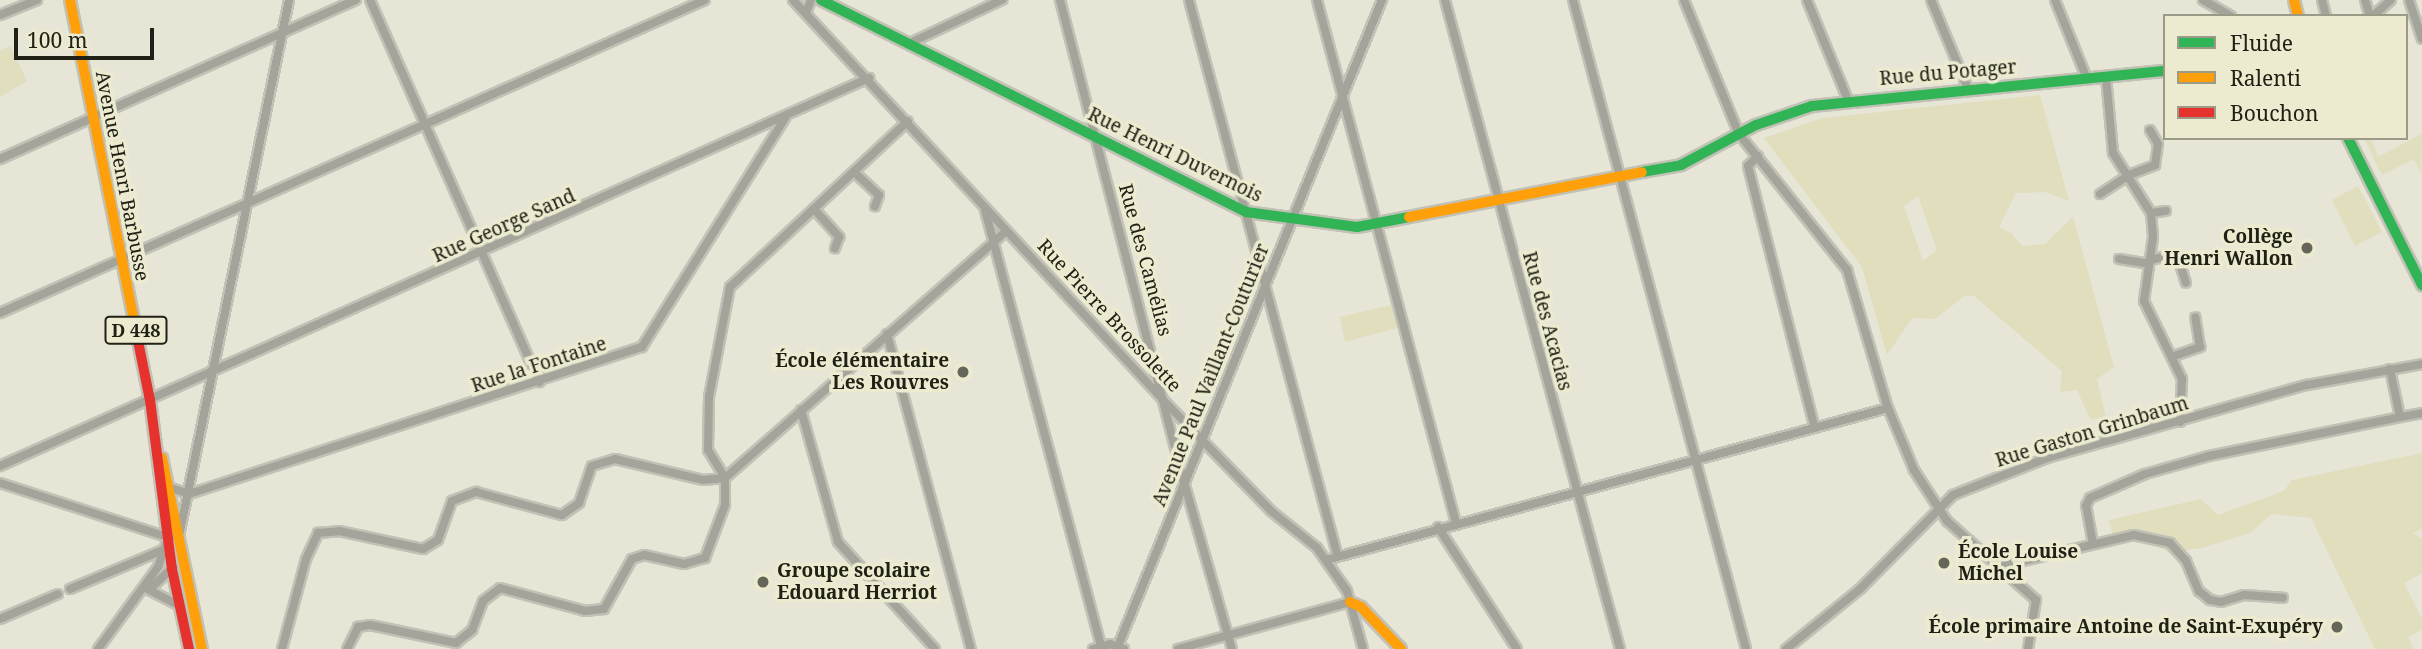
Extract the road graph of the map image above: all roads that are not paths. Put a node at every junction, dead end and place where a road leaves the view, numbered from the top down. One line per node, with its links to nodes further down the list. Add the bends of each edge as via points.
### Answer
1 (37, 0): 27 (street)
2 (69, 0): 38 (street, Avenue Henri Barbusse / D 448)
3 (289, 0): 28 (street)
4 (356, 0): 28 (street)
5 (370, 0): 41 (street)
6 (705, 0): 41 (street)
7 (793, 0): 24 (street, Rue Pierre Brossolette)
8 (811, 0): 24 (street)
9 (821, 0): 30 (street, Rue Henri Duvernois)
10 (1002, 0): 30 (street)
11 (1060, 0): 43 (street, Rue des Camélias)
12 (1189, 0): 58 (street)
13 (1317, 0): 36 (street)
14 (1382, 0): 36 (street, Avenue Paul Vaillant-Couturier)
15 (1445, 0): 52 (street, Rue des Acacias)
16 (1573, 0): 50 (street)
17 (1684, 0): 44 (street)
18 (1807, 0): 37 (street)
19 (1931, 0): 35 (street)
20 (2054, 0): 34 (street)
21 (2203, 0): 25 (street)
22 (2391, 0): 26 (street)
23 (2409, 0): 29 (street)
24 (806, 13): 33 (street, Rue Pierre Brossolette)
25 (2228, 14)
26 (2374, 14)
27 (0, 15)
28 (282, 33): 38 (street); 53 (street)
29 (2422, 39)
30 (910, 43): 43 (street, Rue Henri Duvernois)
31 (2163, 71): 32 (street, Rue du Potager)
32 (2106, 77): 34 (street, Rue du Potager); 49 (street, via 2110,143)
33 (869, 78): 39 (street, Rue George Sand); 40 (street, Rue Pierre Brossolette)
34 (2087, 79): 35 (street, Rue du Potager)
35 (1968, 89): 37 (street, Rue du Potager)
36 (1343, 97): 60 (street, Avenue Paul Vaillant-Couturier); 61 (street)
37 (1848, 100): 44 (street, Rue du Potager, via 1784,114)
38 (93, 117): 47 (street); 67 (street, Avenue Henri Barbusse / D 448)
39 (785, 118): 65 (street, Rue George Sand); 80 (street, Rue la Fontaine, via 649,340 632,351)
40 (908, 121): 48 (street); 55 (street, Rue Pierre Brossolette)
41 (426, 124): 53 (street); 65 (street)
42 (2150, 130): 49 (street, via 2158,144 2155,165)
43 (1096, 134): 58 (street, Rue Henri Duvernois); 75 (street, Rue des Camélias)
44 (1739, 134): 46 (street); 50 (street, Rue Henri Duvernois, via 1681,165)
45 (2349, 140): 70 (street)
46 (1758, 156): 84 (street, via 1847,270); 89 (street, via 1748,166)
47 (0, 159)
48 (854, 172): 54 (street, via 879,195); 56 (street)
49 (2129, 175): 51 (street); 59 (street)
50 (1620, 177): 52 (street, Rue Henri Duvernois); 92 (street)
51 (2100, 194)
52 (1499, 201): 61 (street, Rue Henri Duvernois); 98 (street, Rue des Acacias)
53 (247, 202): 67 (street); 79 (street)
54 (875, 206)
55 (985, 207): 62 (street, Rue Pierre Brossolette); 63 (street)
56 (814, 209): 64 (street, via 839,237); 94 (street, via 730,287 709,411 708,450)
57 (2166, 211): 59 (street)
58 (1246, 212): 60 (street, Rue Henri Duvernois); 71 (street)
59 (2151, 213): 68 (street)
60 (1291, 220): 61 (street, Rue Henri Duvernois); 71 (street, Avenue Paul Vaillant-Couturier)
61 (1377, 225): 102 (street)
62 (1006, 231): 63 (street); 81 (street, Rue Pierre Brossolette)
63 (994, 242): 74 (street); 123 (street)
64 (835, 248)
65 (482, 253): 79 (street, Rue George Sand); 80 (street)
66 (2119, 259): 68 (street)
67 (121, 260): 72 (street); 82 (street, Avenue Henri Barbusse / D 448)
68 (2150, 262): 69 (street, via 2177,254); 76 (street, via 2144,300 2157,332)
69 (2186, 284)
70 (2422, 285)
71 (1265, 286): 90 (street, Avenue Paul Vaillant-Couturier); 109 (street)
72 (0, 313)
73 (2195, 317): 76 (street, via 2202,352)
74 (887, 334): 85 (street); 131 (street)
75 (1152, 349): 81 (street, via 1156,375); 83 (street, Rue des Camélias)
76 (2174, 356): 88 (street, via 2182,379)
77 (2422, 364): 78 (street, Rue Gaston Grinbaum)
78 (2390, 369): 87 (street); 88 (street, Rue Gaston Grinbaum, via 2307,384)
79 (212, 373): 82 (street, Rue George Sand); 99 (street)
80 (539, 382): 99 (street, Rue la Fontaine)
81 (1147, 382): 83 (street, Rue Pierre Brossolette)
82 (150, 400): 91 (street, Avenue Henri Barbusse / D 448); 93 (street, Rue George Sand)
83 (1167, 404): 90 (street, Rue Pierre Brossolette); 95 (street, Rue des Camélias)
84 (1888, 408): 89 (street); 100 (street, via 1914,470)
85 (801, 410): 94 (street); 130 (street, via 838,542)
86 (2422, 413): 87 (street)
87 (2400, 417): 106 (street, via 2234,450 2145,474 2090,498 2086,506)
88 (2180, 422): 100 (street, Rue Gaston Grinbaum, via 1996,476 1953,495)
89 (1815, 428): 92 (street)
90 (1202, 438): 95 (street, Avenue Paul Vaillant-Couturier); 110 (street, Rue Pierre Brossolette, via 1271,511)
91 (157, 441): 97 (street, Avenue Henri Barbusse / D 448); 105 (street, Avenue Henri Barbusse / D 448)
92 (1696, 459): 98 (street); 138 (street)
93 (0, 466)
94 (725, 478): 128 (street, via 703,480 615,459 592,466 579,503 562,514 476,492 452,501 438,540 424,549 332,530 318,533 312,537); 129 (street, via 725,505 705,558 684,564 644,555 632,559 604,609 584,611 500,588 483,601 472,630 456,643 369,625 358,627)
95 (1184, 482): 122 (street, Rue des Camélias); 124 (street, Avenue Paul Vaillant-Couturier)
96 (0, 483): 105 (street)
97 (172, 488): 99 (street); 101 (street, Avenue Henri Barbusse / D 448)
98 (1576, 491): 102 (street); 137 (street, Rue des Acacias)
99 (188, 494): 101 (street); 104 (street)
100 (1941, 508): 112 (street, via 1947,521); 139 (street, Rue Gaston Grinbaum, via 1860,589)
101 (176, 510): 104 (street, Avenue Henri Barbusse / D 448); 105 (street)
102 (1456, 523): 103 (street)
103 (1438, 527): 109 (street); 136 (street)
104 (180, 531): 108 (street, Avenue Henri Barbusse / D 448)
105 (167, 536): 107 (street); 108 (street); 113 (street, Avenue Henri Barbusse / D 448)
106 (2093, 544): 112 (street); 117 (street, via 2133,535 2170,542 2186,561 2199,591 2210,600 2221,602 2245,595)
107 (164, 549): 111 (street); 114 (street)
108 (183, 551): 113 (street); 120 (street, Avenue Henri Barbusse / D 448)
109 (1336, 554): 110 (street)
110 (1326, 560): 118 (street, Rue Pierre Brossolette)
111 (158, 567): 113 (street); 115 (street)
112 (1997, 567): 140 (street, via 2036,600)
113 (172, 569): 115 (street); 119 (street, Avenue Henri Barbusse / D 448); 120 (street)
114 (70, 589)
115 (146, 590): 119 (street); 125 (street)
116 (58, 594): 121 (street)
117 (2283, 598)
118 (1350, 602): 122 (street); 134 (street); 135 (street, Rue Pierre Brossolette, via 1361,607)
119 (179, 605): 126 (street, Avenue Henri Barbusse / D 448)
120 (196, 618): 127 (street, Avenue Henri Barbusse / D 448)
121 (0, 620)
122 (1229, 635): 132 (street); 133 (street, Rue des Camélias)
123 (1097, 647): 124 (street)
124 (1121, 647)
125 (98, 649)
126 (190, 649)
127 (202, 649)
128 (282, 649)
129 (347, 649)
130 (935, 649)
131 (971, 649)
132 (1178, 649)
133 (1232, 649)
134 (1363, 649)
135 (1401, 649)
136 (1517, 649)
137 (1620, 649)
138 (1746, 649)
139 (1786, 649)
140 (2028, 649)

